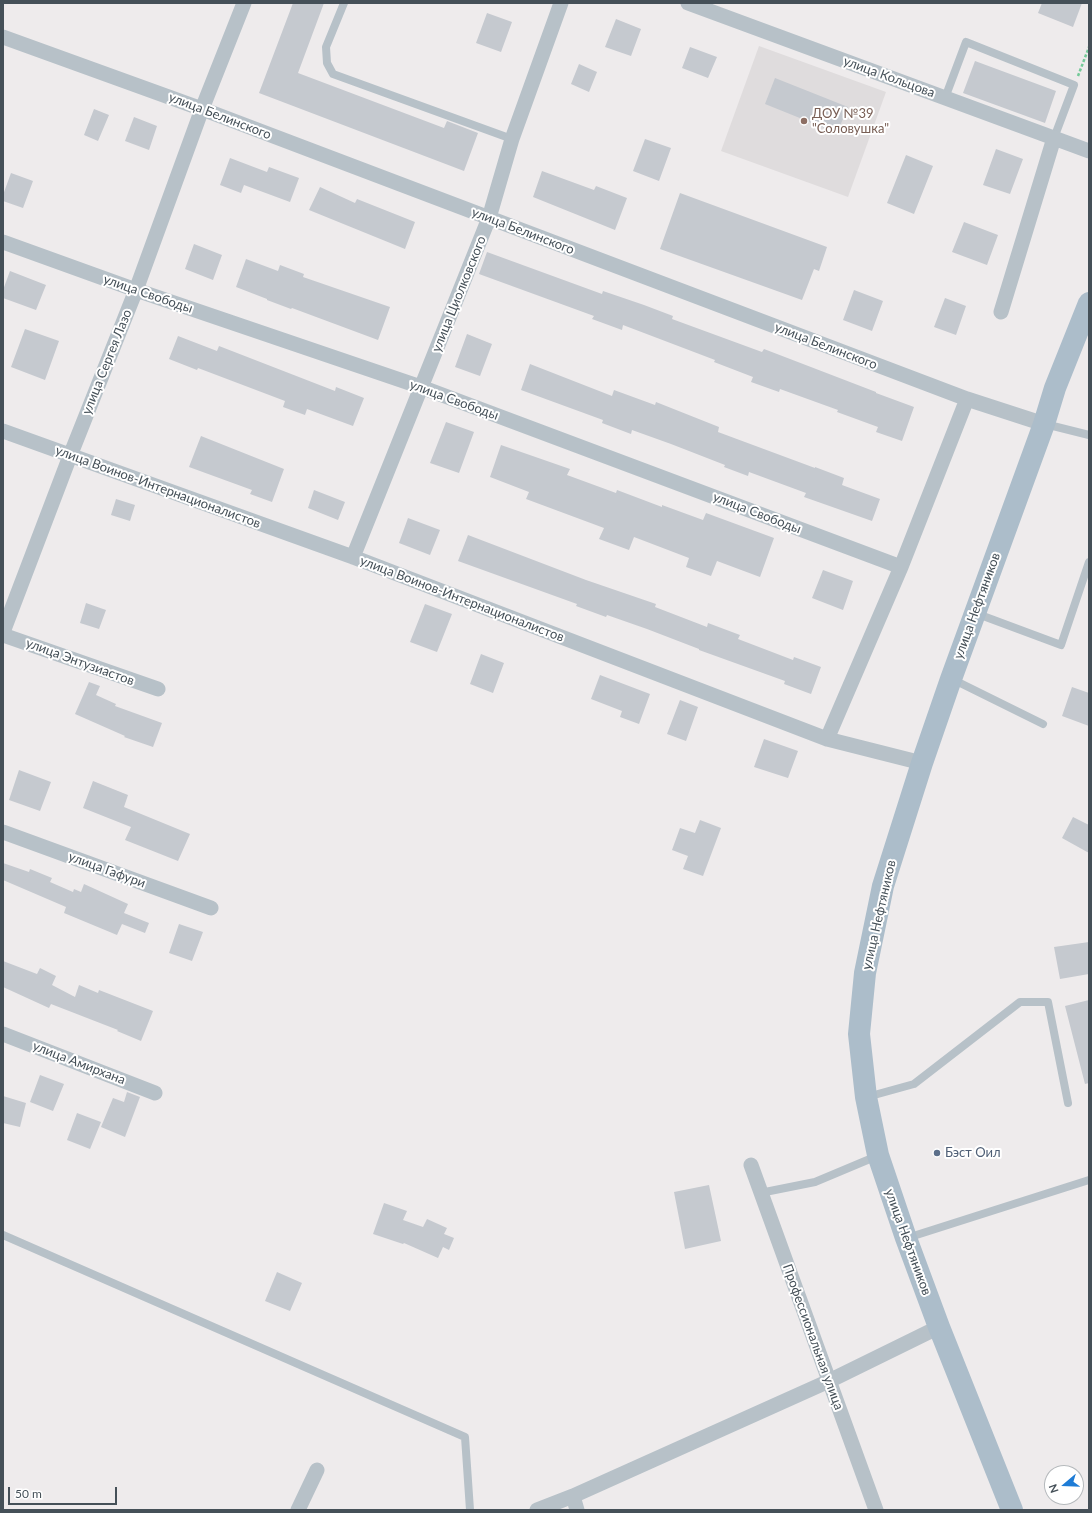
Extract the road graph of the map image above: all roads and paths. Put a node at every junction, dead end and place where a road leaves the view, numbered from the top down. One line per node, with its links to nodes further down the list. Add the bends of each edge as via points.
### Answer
1 (244, 3): 9 (street, улица Сергея Лазо)
2 (344, 3): 11 (lane, via 326,47 327,63 333,74)
3 (561, 3): 11 (street, улица Циолковского)
4 (688, 3): 8 (street, улица Кольцова)
5 (3, 37): 9 (street, улица Белинского)
6 (1089, 47): 7 (path)
7 (1074, 85): 8 (lane, via 966,42); 10 (lane)
8 (945, 98): 10 (street, улица Кольцова)
9 (202, 109): 13 (street, улица Белинского); 15 (street, улица Сергея Лазо)
10 (1054, 138): 12 (street, улица Кольцова); 17 (street)
11 (512, 139): 13 (street, улица Циолковского)
12 (1089, 151)
13 (489, 218): 18 (street, улица Циолковского); 19 (street, улица Белинского)
14 (3, 242): 15 (street, улица Свободы)
15 (136, 290): 18 (street, улица Свободы); 23 (street, улица Сергея Лазо)
16 (1089, 303): 20 (main road, улица Нефтяников, via 1055,388)
17 (1001, 312)
18 (421, 387): 24 (street, улица Циолковского); 26 (street, улица Свободы)
19 (967, 399): 20 (street, улица Белинского); 26 (street)
20 (1044, 424): 22 (lane); 27 (main road, улица Нефтяников)
21 (3, 431): 23 (street, улица Воинов-Интернационалистов)
22 (1089, 435)
23 (70, 456): 24 (street, улица Воинов-Интернационалистов); 28 (street, улица Сергея Лазо)
24 (353, 558): 32 (street, улица Воинов-Интернационалистов)
25 (1089, 562): 27 (lane, via 1061,645)
26 (901, 567): 32 (street)
27 (974, 613): 29 (main road, улица Нефтяников)
28 (3, 633): 30 (street, улица Энтузиастов)
29 (951, 679): 31 (lane); 33 (main road, улица Нефтяников)
30 (158, 689)
31 (1043, 724)
32 (827, 739): 33 (street, улица Воинов-Интернационалистов)
33 (922, 763): 38 (main road, улица Нефтяников, via 883,886 865,973 859,1034)
34 (3, 832): 35 (street, улица Гафури)
35 (211, 908)
36 (3, 1034): 37 (street, улица Амирхана)
37 (156, 1092)
38 (866, 1097): 39 (lane, via 914,1084 1020,1002 1048,1002); 40 (main road, улица Нефтяников)
39 (1068, 1103)
40 (878, 1155): 43 (lane, via 815,1182); 45 (main road, улица Нефтяников)
41 (751, 1165): 43 (street, Профессиональная улица)
42 (1089, 1180): 45 (lane)
43 (760, 1193): 47 (street, Профессиональная улица)
44 (3, 1235): 51 (lane, via 465,1436)
45 (906, 1238): 46 (main road, улица Нефтяников)
46 (939, 1327): 47 (street); 54 (main road, улица Нефтяников)
47 (829, 1381): 49 (street); 53 (street, Профессиональная улица)
48 (316, 1470): 50 (street)
49 (575, 1503): 52 (street)
50 (298, 1510)
51 (470, 1510)
52 (537, 1510)
53 (876, 1510)
54 (1012, 1510)

